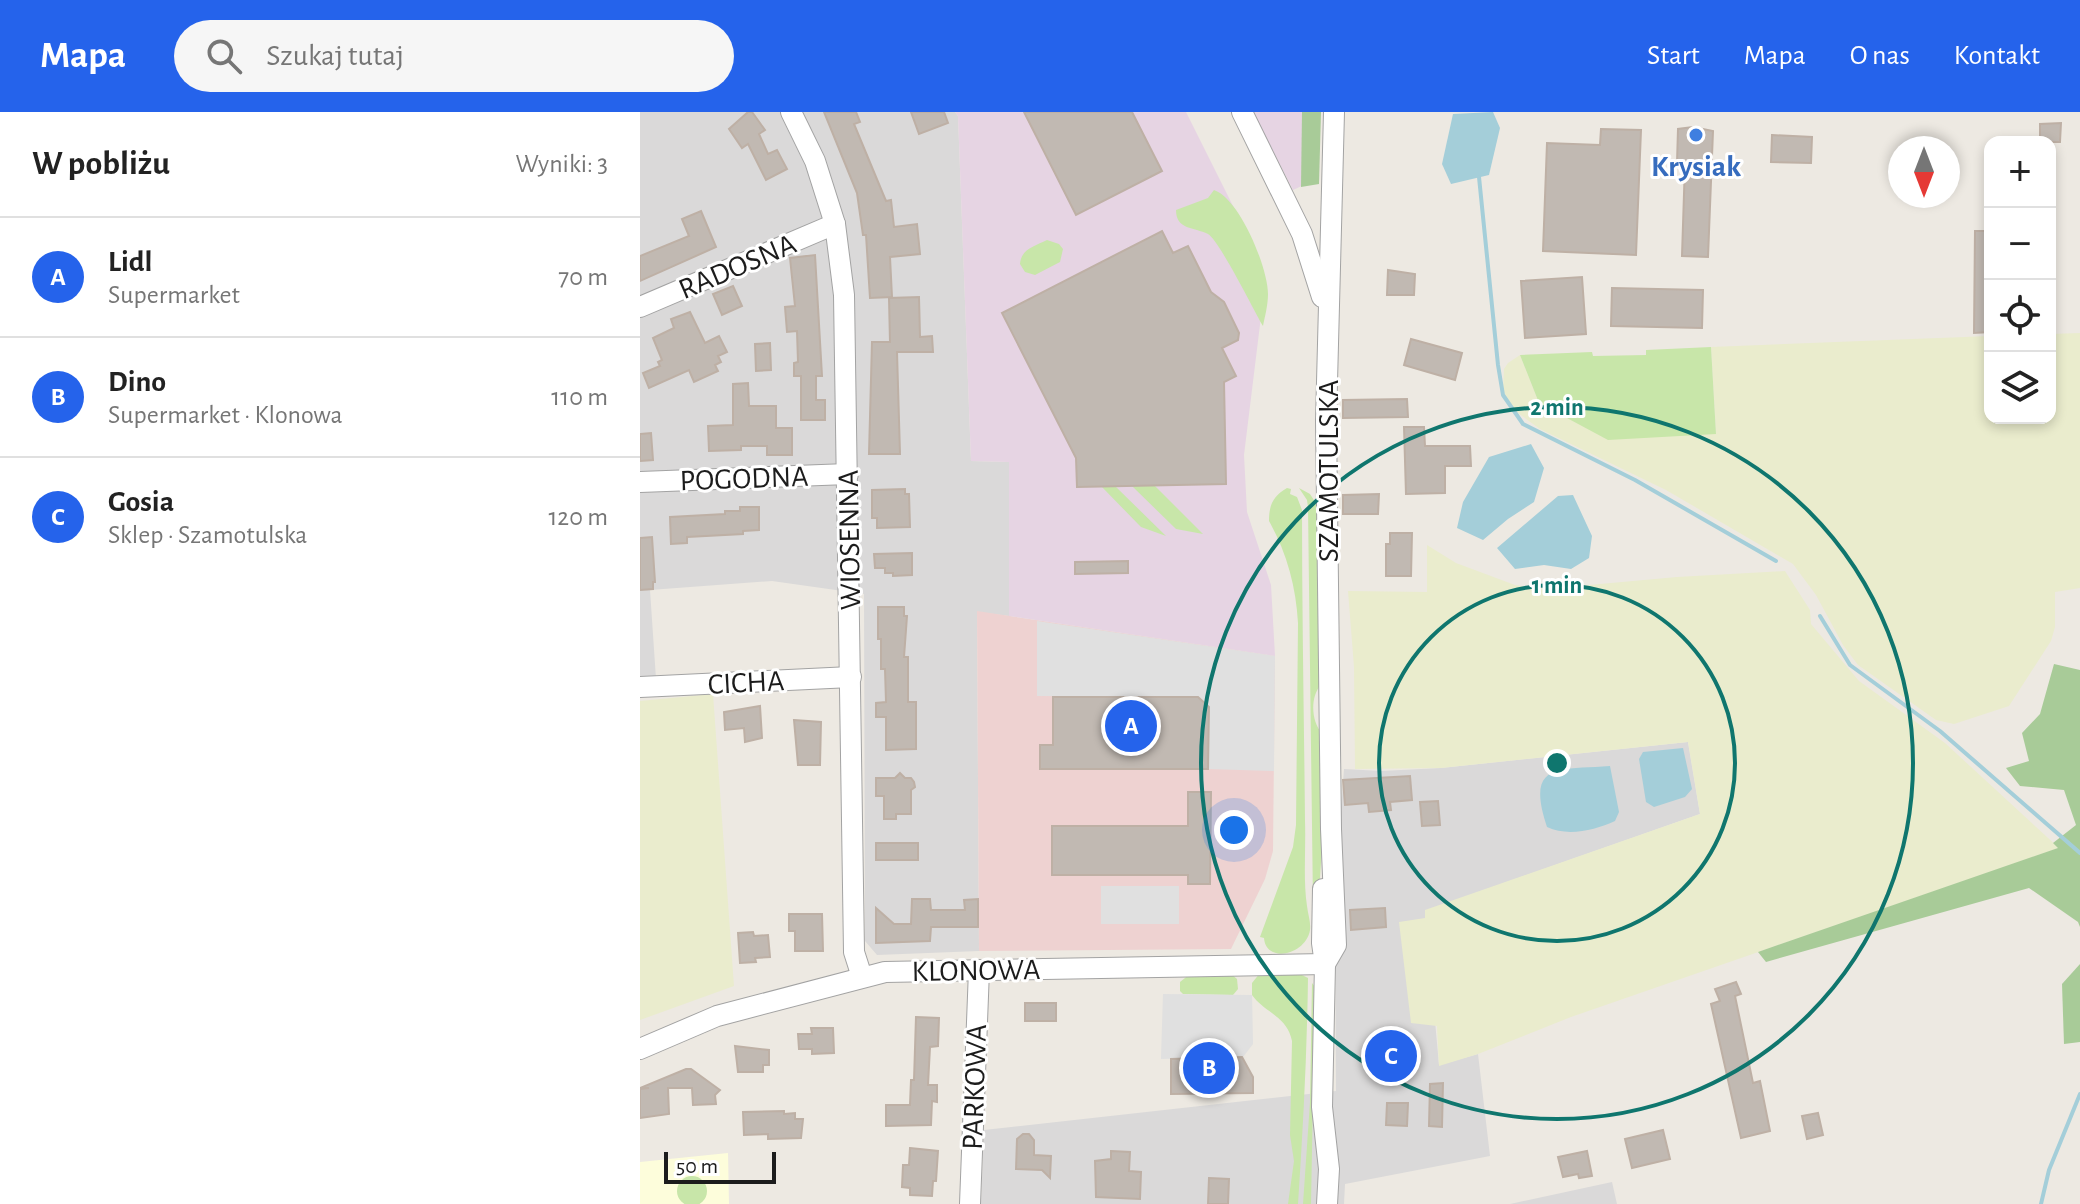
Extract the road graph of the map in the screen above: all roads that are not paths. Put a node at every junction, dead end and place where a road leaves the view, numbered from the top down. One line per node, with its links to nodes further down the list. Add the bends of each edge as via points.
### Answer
1 (791, 112): 4 (street, WIOSENNA, via 815,161)
2 (1242, 112): 6 (street, via 1306,243)
3 (1334, 112): 6 (street, SZAMOTULSKA)
4 (835, 224): 5 (street, RADOSNA); 7 (street, WIOSENNA, via 844,295)
5 (640, 307)
6 (1328, 337): 11 (street, SZAMOTULSKA, via 1336,945)
7 (848, 474): 8 (street, POGODNA); 9 (street, WIOSENNA)
8 (640, 482)
9 (851, 677): 10 (street, CICHA); 13 (street, WIOSENNA, via 854,952)
10 (640, 687)
11 (1325, 964): 12 (street, KLONOWA); 15 (street, SZAMOTULSKA)
12 (979, 970): 13 (street, KLONOWA); 16 (street, PARKOWA)
13 (862, 977): 14 (street, KLONOWA, via 717,1016)
14 (640, 1049)
15 (1322, 1107): 17 (street, SZAMOTULSKA); 18 (street, SZAMOTULSKA)
16 (970, 1204)
17 (1317, 1204)
18 (1327, 1204)

